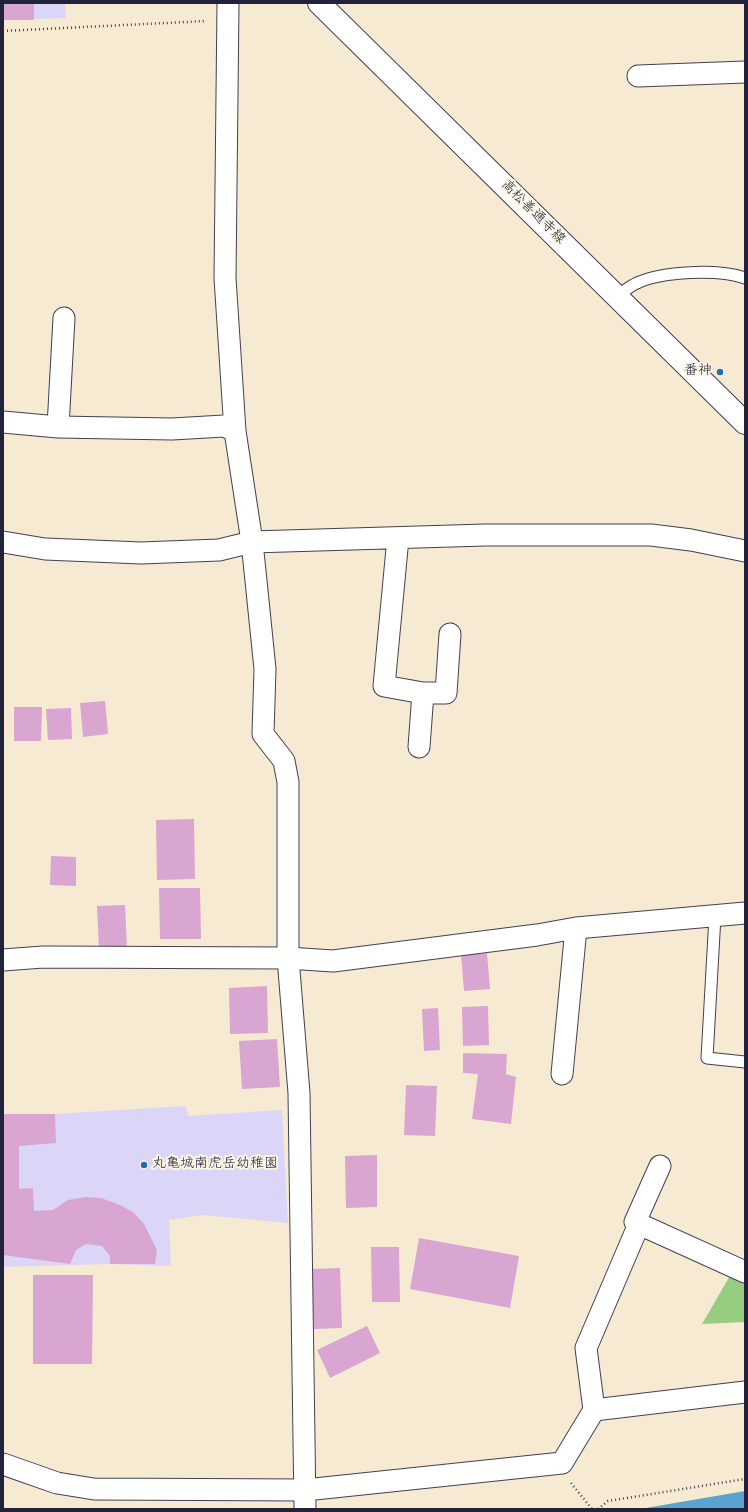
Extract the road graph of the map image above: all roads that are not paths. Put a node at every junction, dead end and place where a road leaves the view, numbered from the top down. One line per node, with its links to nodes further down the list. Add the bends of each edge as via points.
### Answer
1 (319, 3): 6 (main road, 高松善通寺線)
2 (228, 12): 11 (street, via 225,278)
3 (745, 72): 4 (street)
4 (638, 76)
5 (745, 278): 6 (lane, via 719,272 656,277 636,283)
6 (616, 297): 9 (main road, 高松善通寺線)
7 (64, 318): 10 (street)
8 (3, 422): 10 (street)
9 (745, 424)
10 (58, 427): 11 (street, via 172,429 224,426)
11 (235, 431): 14 (street)
12 (398, 538): 14 (street); 15 (street, via 651,535); 17 (street, via 384,686)
13 (3, 542): 14 (street, via 45,549 141,554 219,550)
14 (252, 542): 22 (street, via 264,669 263,734 284,761 288,782)
15 (745, 551)
16 (450, 634): 17 (street, via 446,693)
17 (422, 693): 18 (street)
18 (419, 747)
19 (745, 913): 20 (street)
20 (715, 916): 21 (street); 24 (lane, via 707,1058)
21 (576, 928): 22 (street, via 333,961); 25 (street)
22 (288, 958): 23 (street, via 43,957); 32 (street, via 299,1093)
23 (3, 960)
24 (745, 1062)
25 (562, 1074)
26 (660, 1166): 27 (street, via 635,1222)
27 (639, 1224): 28 (street); 30 (street, via 586,1348)
28 (745, 1272)
29 (745, 1392): 30 (street)
30 (594, 1410): 32 (street, via 562,1463)
31 (3, 1464): 32 (street, via 57,1483 94,1489)
32 (305, 1500)

